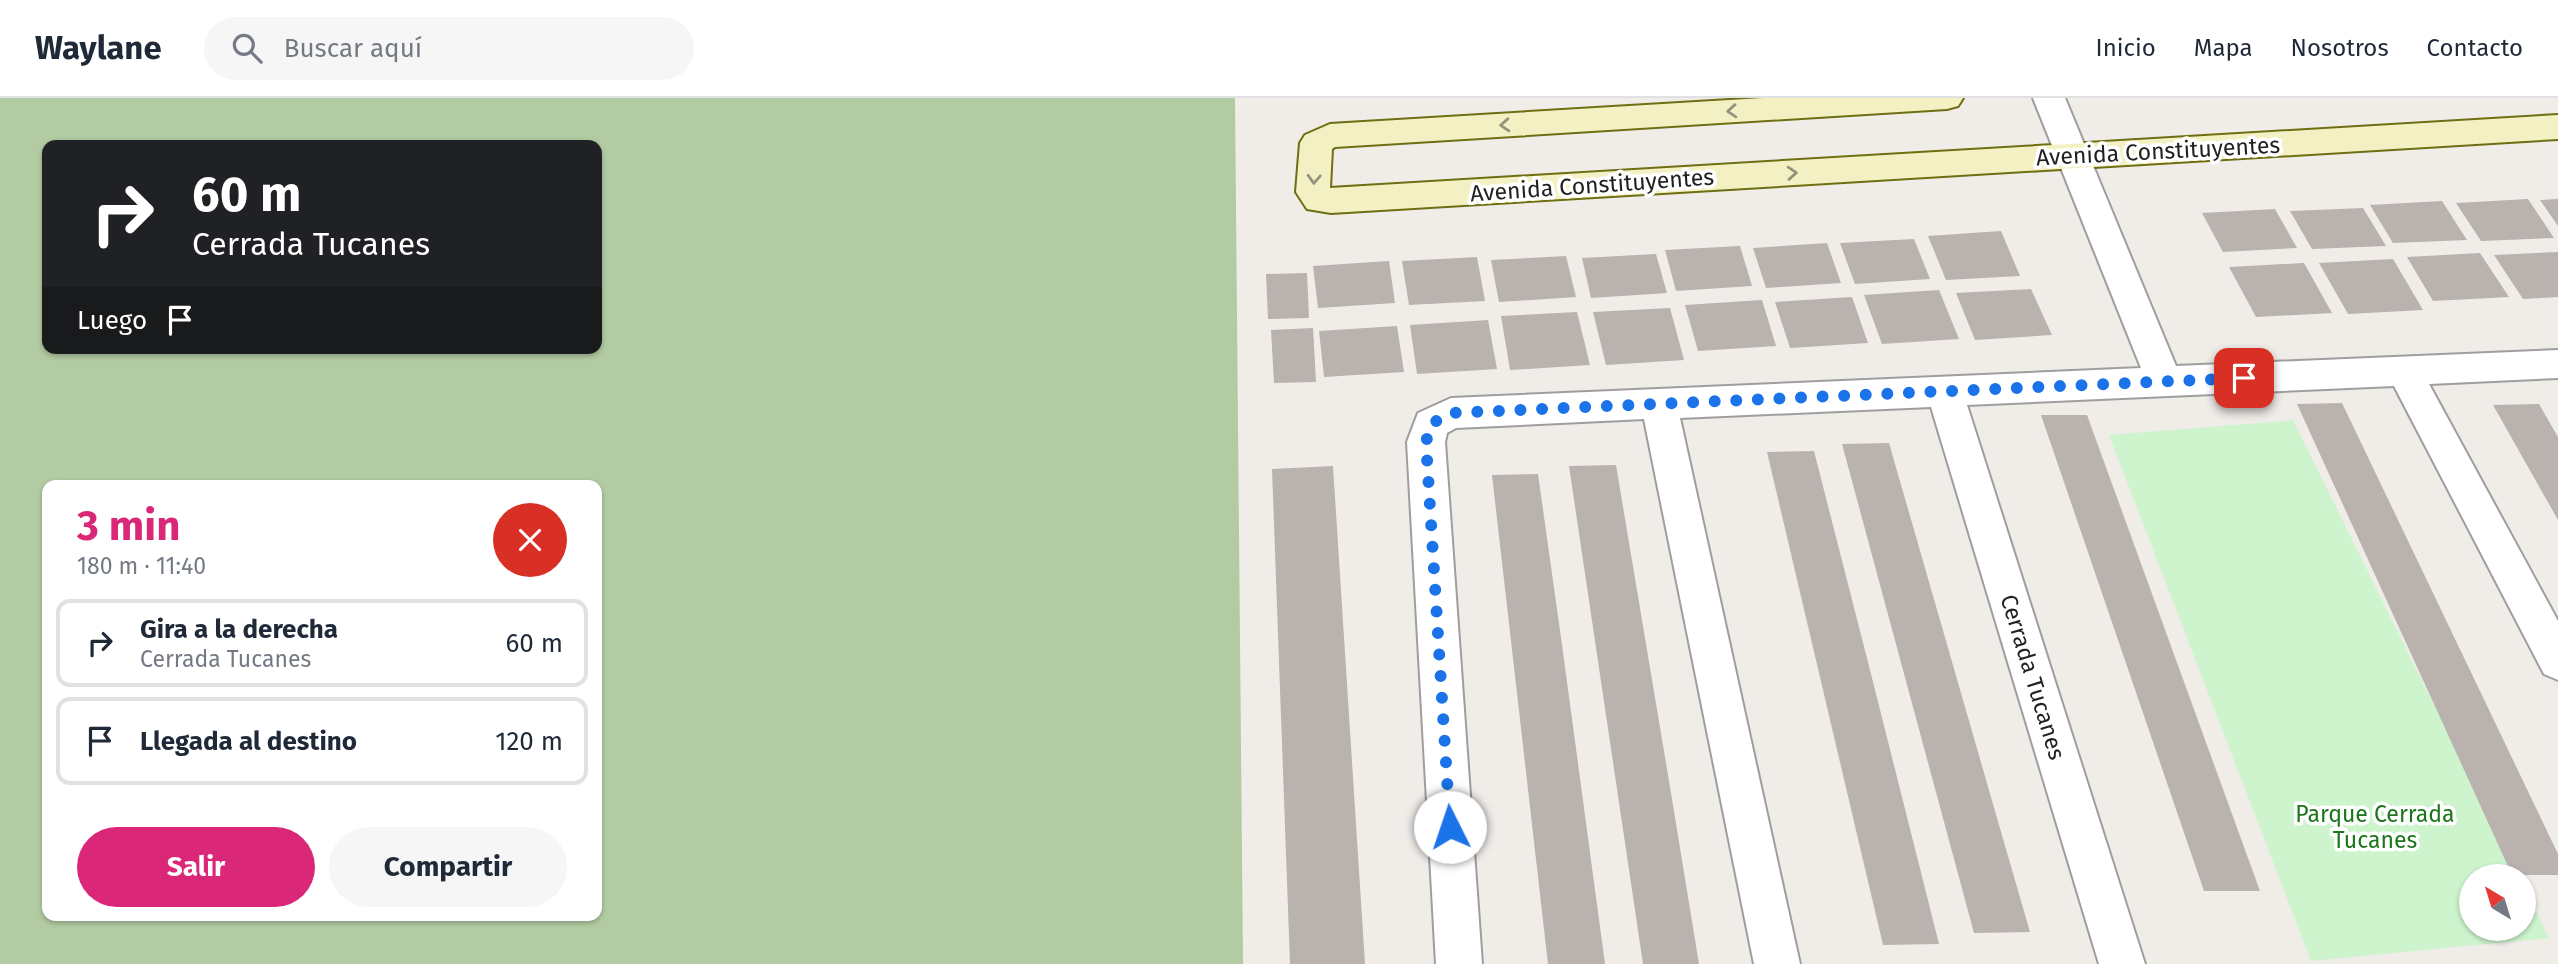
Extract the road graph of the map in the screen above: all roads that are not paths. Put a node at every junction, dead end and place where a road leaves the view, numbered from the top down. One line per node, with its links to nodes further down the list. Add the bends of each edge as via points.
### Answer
1 (1947, 98): 4 (main road, Avenida Constituyentes, one-way to 4, via 1330,136 1316,144 1313,192 1319,200 1331,201)
2 (2049, 98): 4 (street)
3 (2558, 127): 4 (main road, Avenida Constituyentes)
4 (2071, 156): 7 (street)
5 (2558, 364): 6 (street)
6 (2404, 371): 7 (street); 10 (street)
7 (2164, 381): 8 (street)
8 (1944, 391): 9 (street); 13 (street, Cerrada Tucanes)
9 (1659, 403): 11 (street, via 1451,413 1431,424 1426,442); 12 (street)
10 (2558, 660)
11 (1459, 964)
12 (1777, 964)
13 (2122, 964)

